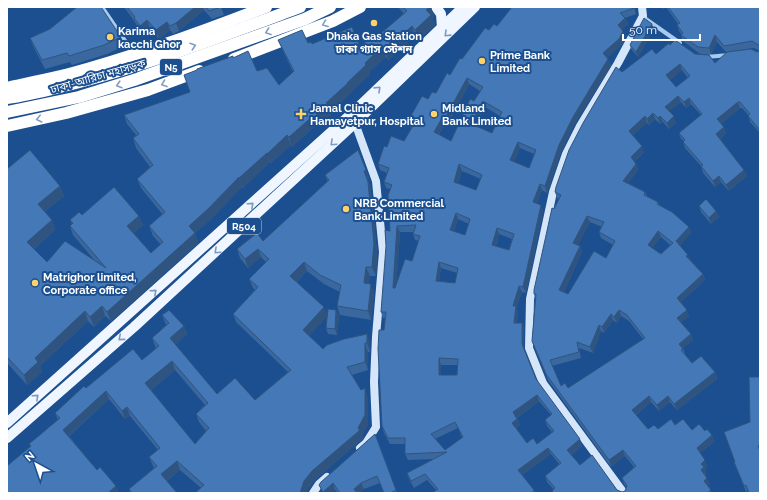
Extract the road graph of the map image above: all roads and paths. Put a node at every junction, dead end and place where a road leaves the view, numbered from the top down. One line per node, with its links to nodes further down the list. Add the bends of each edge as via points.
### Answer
1 (102, 7): 13 (street)
2 (266, 7): 13 (highway)
3 (300, 7): 19 (highway, ঢাকা-আরিচা মহাসড়ক / N5, one-way to 3, via 107,75)
4 (330, 7): 20 (highway, ঢাকা-আরিচা মহাসড়ক / N5, one-way to 20, via 305,19 134,80 79,97)
5 (360, 7): 16 (highway, one-way to 16, via 333,21)
6 (436, 7): 11 (main road, via 441,14)
7 (463, 7): 11 (main road, R504)
8 (475, 7): 21 (main road, R504, one-way to 21)
9 (642, 7): 10 (street)
10 (643, 16): 12 (street); 28 (street, via 566,154 553,192 530,299 529,348 543,383)
11 (442, 28): 21 (main road, R504, one-way to 11)
12 (687, 48)
13 (135, 54): 18 (highway, via 68,74)
14 (734, 54): 15 (street)
15 (699, 57)
16 (226, 62)
17 (212, 67): 22 (highway, one-way to 22, via 148,90)
18 (7, 88)
19 (7, 98)
20 (7, 112)
21 (352, 120): 23 (main road, R504, one-way to 21); 24 (main road, R504, one-way to 24, via 134,327); 25 (street, via 376,181 383,252 374,382 376,427 366,442)
22 (7, 126)
23 (7, 423)
24 (7, 438)
25 (354, 453)
26 (331, 474): 27 (street)
27 (313, 493)
28 (624, 493)

